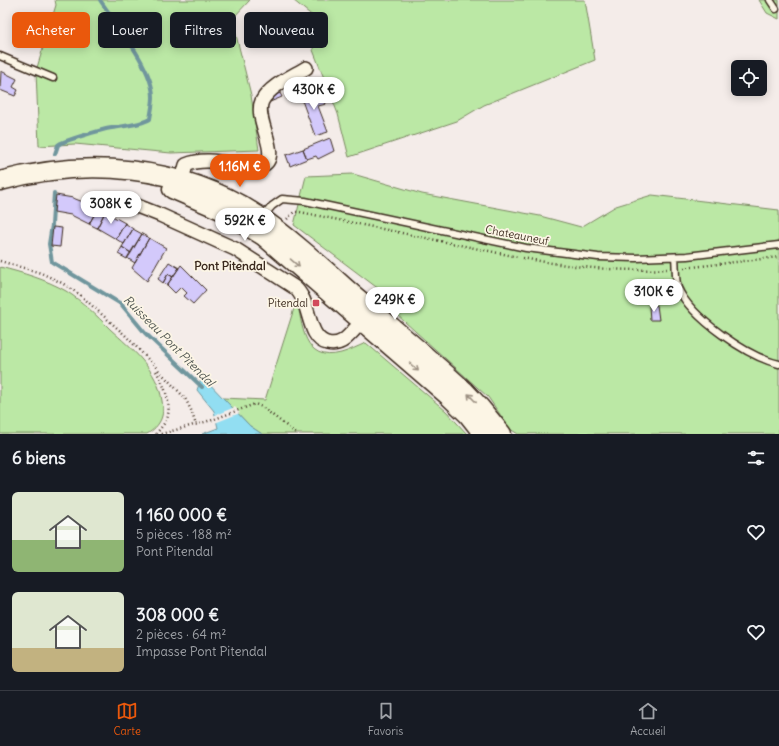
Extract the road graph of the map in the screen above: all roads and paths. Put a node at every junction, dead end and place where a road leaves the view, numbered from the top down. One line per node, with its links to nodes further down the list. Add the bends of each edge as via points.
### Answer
1 (770, 0): 2 (lane)
2 (776, 9)
3 (0, 56): 5 (lane)
4 (306, 68): 6 (street, via 272,90 261,105 261,119 270,152 270,158 266,163 251,167 200,161 186,165)
5 (53, 78)
6 (182, 180): 7 (main road, via 135,170 87,168 42,172); 10 (main road, via 218,194)
7 (0, 181)
8 (0, 192): 14 (main road, one-way to 14, via 50,181 99,178 139,181 180,192 223,211 263,236)
9 (108, 202): 14 (street, via 132,204 160,214 235,249 294,287 302,293 313,330 323,342 343,342)
10 (262, 218): 12 (lane, Chateauneuf, via 282,199 305,201 550,251 611,258); 15 (main road)
11 (779, 245): 12 (lane, Chateauneuf)
12 (675, 257): 16 (lane, via 678,286 686,301 710,325 738,347)
13 (0, 261): 17 (path, via 42,273 70,287 116,326)
14 (362, 322): 15 (street, via 369,320 378,323 404,346); 22 (main road, one-way to 22, via 447,394)
15 (425, 356): 23 (main road, one-way to 15, via 470,396)
16 (779, 364)
17 (154, 367): 18 (path, via 185,398); 19 (path, via 164,387 168,410 166,420)
18 (196, 425): 20 (path); 21 (path, via 252,404 262,407)
19 (156, 434)
20 (161, 434)
21 (297, 434)
22 (484, 434)
23 (502, 434)

